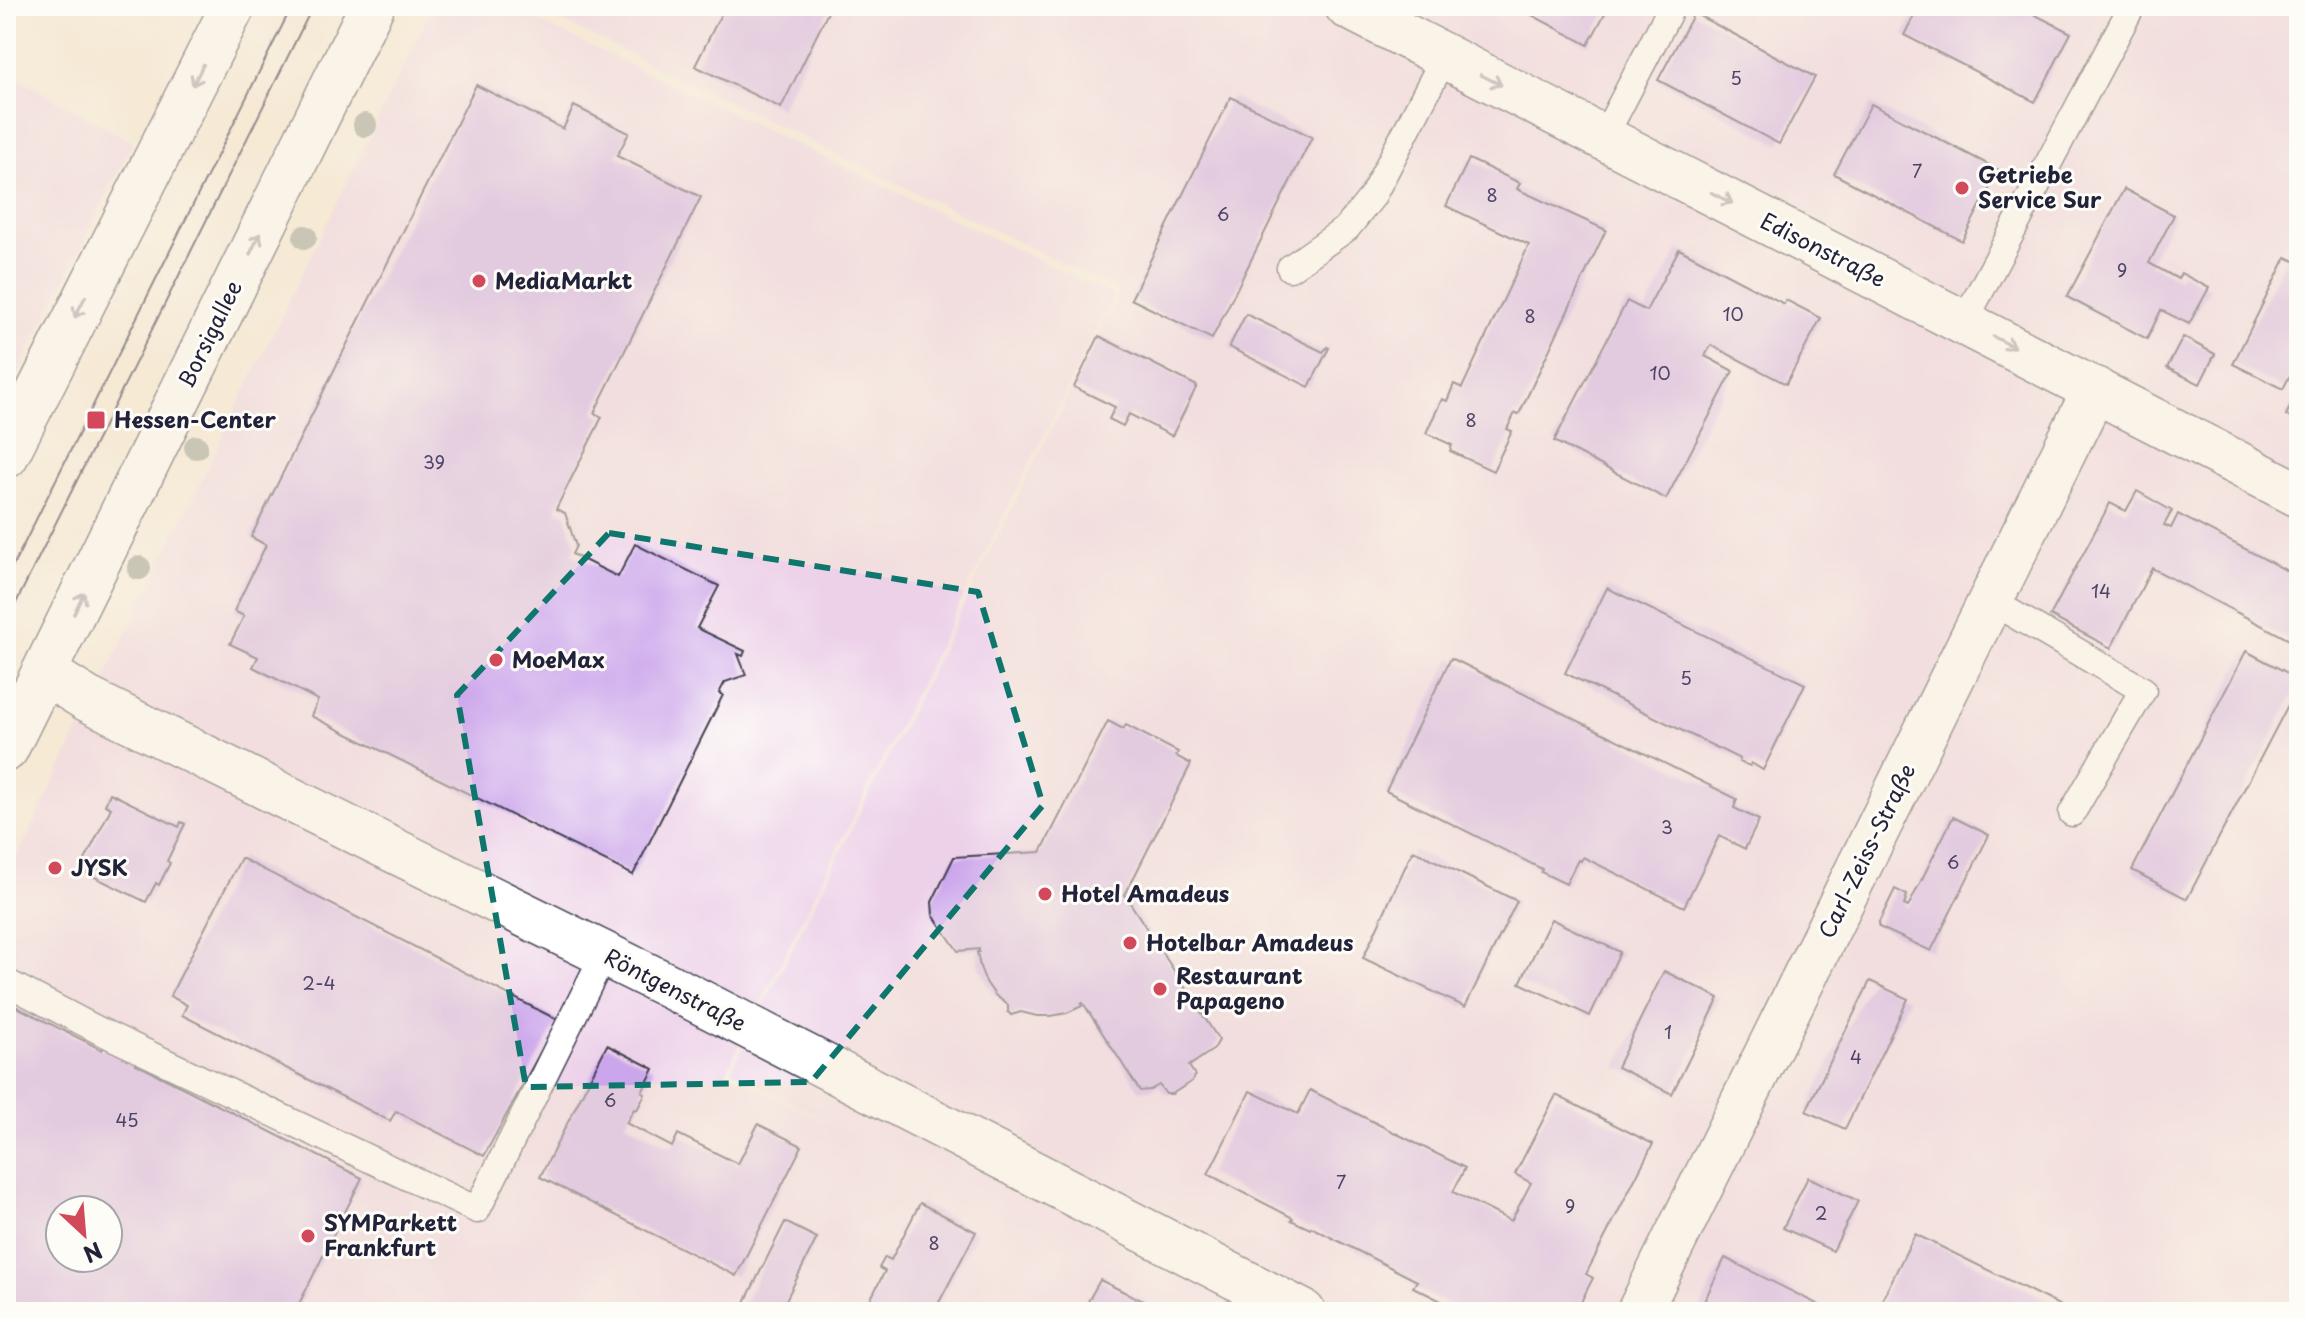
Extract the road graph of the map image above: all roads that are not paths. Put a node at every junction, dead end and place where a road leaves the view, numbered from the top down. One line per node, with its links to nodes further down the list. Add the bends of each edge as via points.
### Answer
1 (233, 6): 11 (street, one-way to 11)
2 (372, 6): 14 (street, Borsigallee, one-way to 2)
3 (1347, 6): 6 (street, Edisonstraße)
4 (1672, 6): 7 (lane)
5 (2132, 6): 9 (lane)
6 (1445, 56): 7 (street, Edisonstraße, one-way to 7); 8 (lane, via 1372,197 1347,228)
7 (1604, 137): 9 (street, Edisonstraße, one-way to 9)
8 (1290, 268)
9 (1964, 322): 10 (street, Edisonstraße, one-way to 10)
10 (2095, 389): 12 (street, Edisonstraße); 13 (street, Carl-Zeiss-Straße)
11 (6, 456)
12 (2299, 495)
13 (1991, 601): 16 (lane, via 2143,690); 20 (street, Carl-Zeiss-Straße)
14 (45, 673): 15 (street, Borsigallee); 17 (street, Röntgenstraße, via 87,699)
15 (6, 749)
16 (2072, 813)
17 (604, 954): 18 (lane, via 477,1210); 19 (street, Röntgenstraße)
18 (6, 982)
19 (1303, 1312)
20 (1639, 1312)

